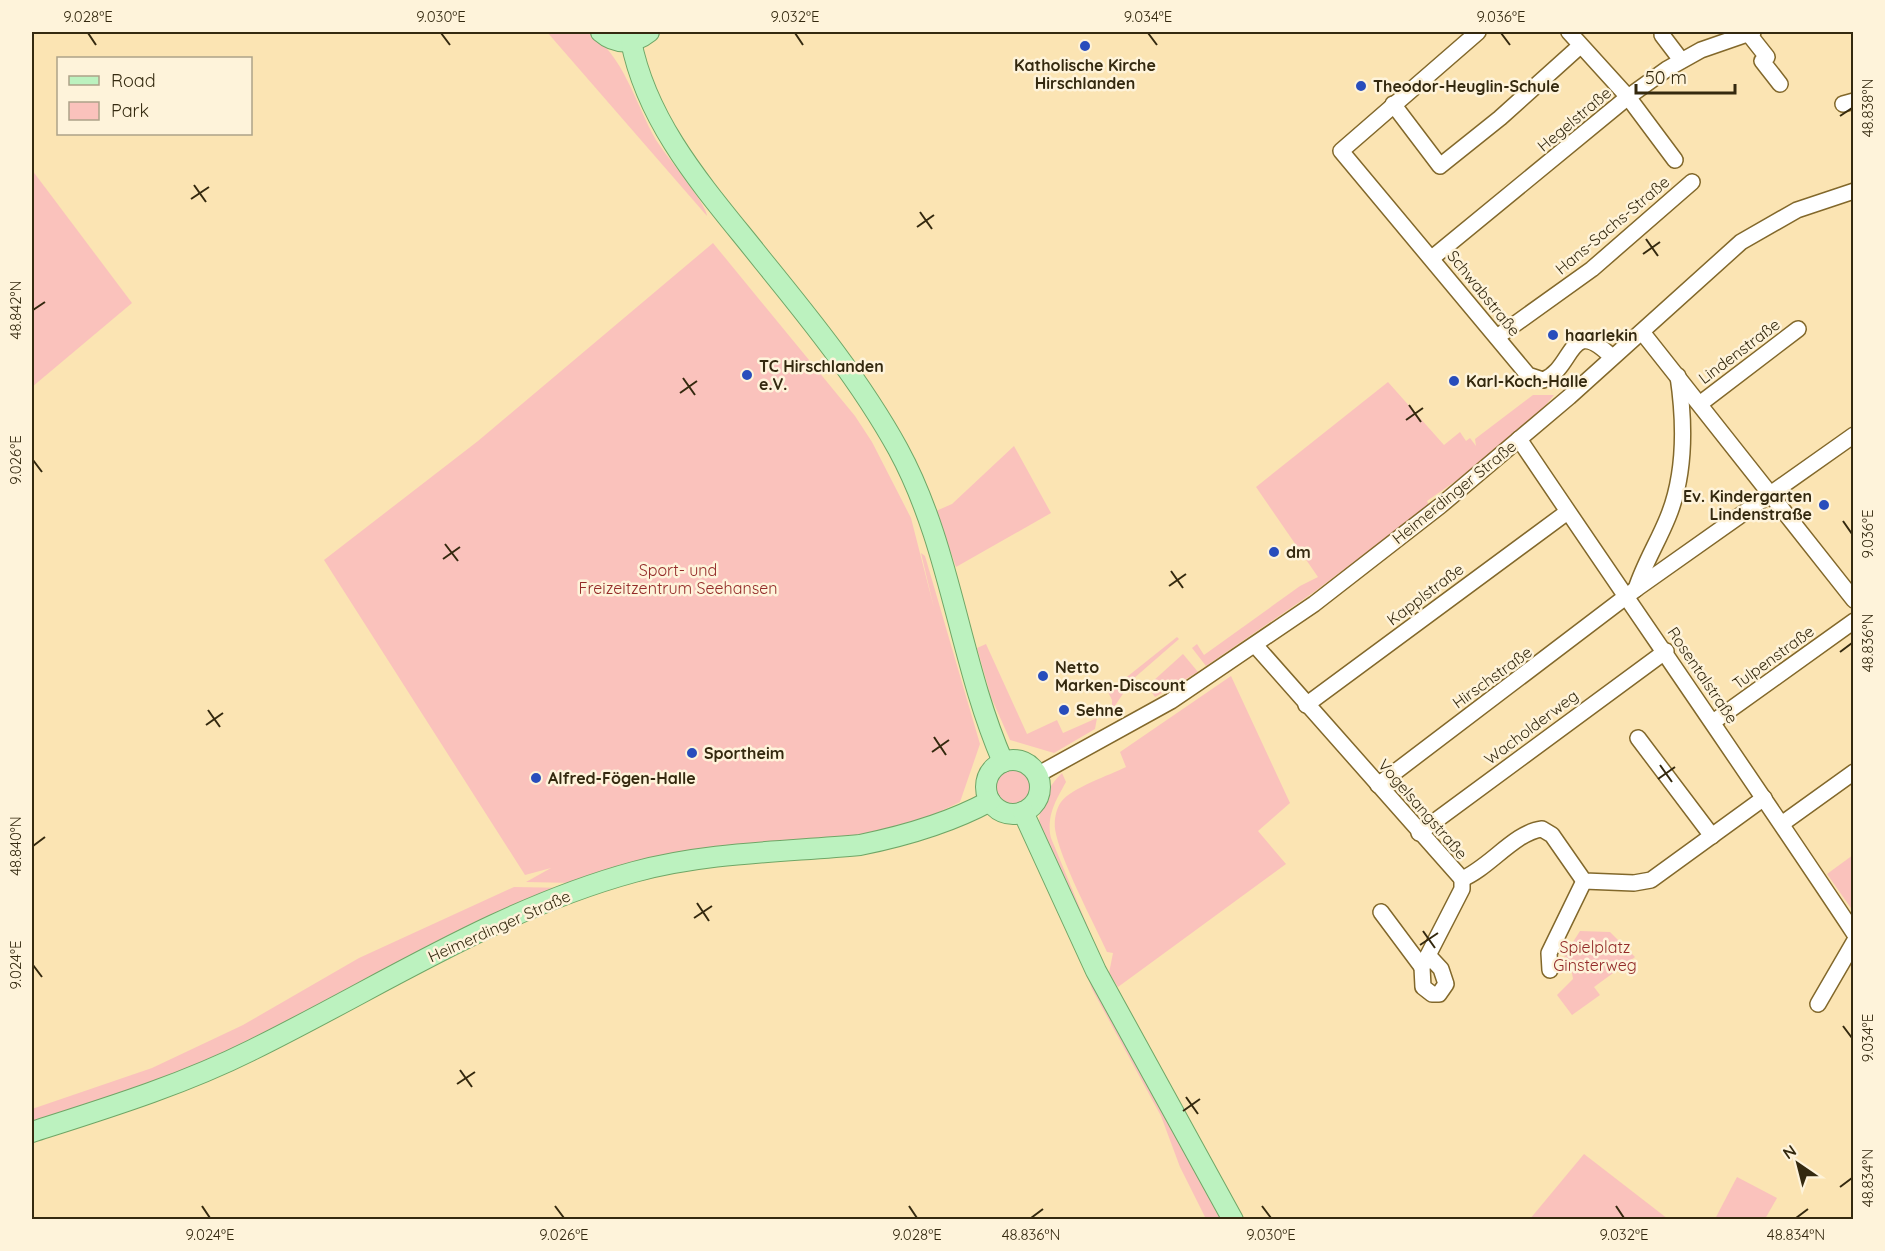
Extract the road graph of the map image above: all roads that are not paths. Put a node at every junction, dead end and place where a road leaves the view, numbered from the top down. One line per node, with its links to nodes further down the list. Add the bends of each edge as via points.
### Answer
1 (601, 32): 8 (main road, via 612,39)
2 (649, 32): 8 (main road)
3 (1478, 32): 13 (street)
4 (1569, 32): 9 (street)
5 (1750, 32): 7 (street, Hegelstraße); 11 (street, via 1767,57 1762,61)
6 (1662, 35): 10 (street)
7 (1721, 36): 10 (street, Hegelstraße)
8 (631, 41): 36 (main road, via 650,101 681,155 799,306 866,398 904,461 927,514 965,647)
9 (1580, 46): 12 (street); 13 (street, via 1440,166)
10 (1682, 60): 12 (street, Hegelstraße)
11 (1780, 84)
12 (1628, 97): 14 (street); 17 (street, Hegelstraße)
13 (1393, 104): 17 (street, Schwabstraße, via 1341,151)
14 (1675, 160)
15 (1692, 182): 20 (street, Hans-Sachs-Straße, via 1592,269)
16 (1854, 191): 19 (street, Heimerdinger Straße, via 1797,210 1741,242)
17 (1432, 258): 20 (street, Schwabstraße)
18 (1798, 329): 23 (street, Lindenstraße)
19 (1642, 332): 21 (street, Heimerdinger Straße); 22 (street, Lindenstraße)
20 (1497, 337): 21 (street, Schwabstraße, via 1520,368 1536,379 1543,380 1558,371 1580,340 1591,342)
21 (1612, 357): 25 (street, Heimerdinger Straße)
22 (1677, 374): 23 (street, Lindenstraße); 28 (street, via 1683,423 1678,489)
23 (1701, 403): 26 (street, Lindenstraße)
24 (1854, 435): 26 (street, Hirschstraße)
25 (1519, 439): 27 (street, Rosentalstraße); 31 (street, Heimerdinger Straße, via 1413,527)
26 (1769, 494): 28 (street, Hirschstraße); 29 (street, Lindenstraße)
27 (1566, 513): 28 (street, Rosentalstraße); 33 (street, Kapplstraße)
28 (1632, 593): 32 (street, Rosentalstraße); 39 (street, Hirschstraße)
29 (1854, 600)
30 (1854, 621): 34 (street, Tulpenstraße)
31 (1255, 645): 33 (street, Vogelsangstraße); 38 (street, Heimerdinger Straße, via 1171,701)
32 (1665, 651): 34 (street, Rosentalstraße); 44 (street, Wacholderweg)
33 (1306, 705): 39 (street, Vogelsangstraße)
34 (1713, 722): 40 (street, Rosentalstraße)
35 (1638, 738): 45 (street)
36 (1004, 762): 38 (main road, via 1024,762); 41 (main road, via 988,776 986,792)
37 (1854, 772): 43 (street)
38 (1037, 775): 42 (main road, via 1038,798)
39 (1378, 785): 44 (street, Vogelsangstraße)
40 (1764, 798): 43 (street, Rosentalstraße); 45 (street)
41 (990, 801): 42 (main road, via 1002,812); 53 (main road, Heimerdinger Straße, via 937,824 884,840 685,861 606,881 468,936 205,1072)
42 (1023, 812): 54 (main road, via 1096,970)
43 (1783, 823): 49 (street, Rosentalstraße)
44 (1419, 833): 46 (street, Vogelsangstraße)
45 (1712, 837): 47 (street, via 1651,880)
46 (1462, 879): 47 (street, Vogelsangstraße, via 1529,833 1542,829 1552,835); 48 (street, via 1462,889 1425,961)
47 (1584, 881): 51 (street, via 1549,953)
48 (1381, 912)
49 (1854, 933)
50 (1854, 942): 52 (street)
51 (1550, 970)
52 (1818, 1004)
53 (32, 1132)
54 (1233, 1220)

